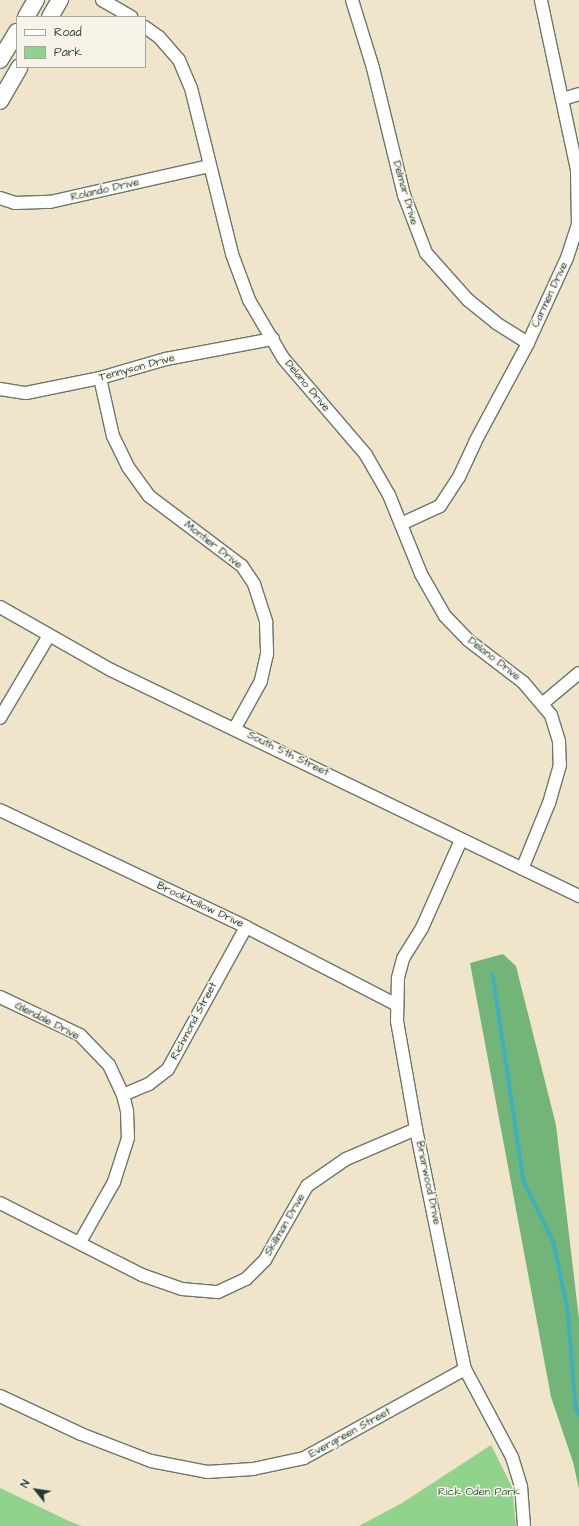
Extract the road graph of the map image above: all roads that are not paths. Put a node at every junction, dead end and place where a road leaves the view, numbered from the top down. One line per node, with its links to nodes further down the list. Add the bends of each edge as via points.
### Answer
1 (36, 0): 6 (main road)
2 (60, 0): 7 (main road)
3 (102, 0): 8 (street)
4 (352, 0): 19 (street, Delmar Drive, via 373,68 404,195 426,253 468,300 496,324)
5 (541, 0): 14 (street, Carmen Drive)
6 (27, 16)
7 (51, 16)
8 (130, 16)
9 (146, 28): 16 (street, Delano Drive, via 159,37 179,60 191,88)
10 (16, 34): 11 (main road)
11 (0, 60)
12 (19, 68): 15 (main road)
13 (579, 94): 14 (street)
14 (563, 99): 19 (street, Carmen Drive, via 577,170 578,224 567,258)
15 (0, 101)
16 (210, 166): 17 (street, Rolando Drive, via 50,202 15,203); 18 (street, Delano Drive, via 232,254 249,300)
17 (0, 198)
18 (273, 338): 20 (street, Tennyson Drive, via 166,359); 22 (street, Delano Drive, via 283,358 366,455)
19 (528, 343): 22 (street, Carmen Drive, via 459,477 440,506)
20 (100, 378): 21 (street, Tennyson Drive, via 26,393); 28 (street, Montier Drive, via 113,436 128,467 149,496 242,566 254,584 266,622 268,654 261,681)
21 (0, 389)
22 (402, 524): 26 (street, Delano Drive, via 421,574 445,616 468,640 523,682)
23 (0, 607): 24 (street, South 5th Street)
24 (48, 637): 27 (street); 28 (street, South 5th Street, via 110,670)
25 (579, 673): 26 (street)
26 (542, 704): 31 (street, Delano Drive, via 551,716 555,729 560,765 549,803)
27 (0, 718)
28 (234, 728): 30 (street, South 5th Street)
29 (0, 810): 33 (street, Brookhollow Drive)
30 (461, 840): 31 (street, South 5th Street); 35 (street, Briarwood Drive, via 422,928 403,959 398,978)
31 (522, 868): 32 (street, South 5th Street)
32 (579, 896)
33 (246, 927): 35 (street, Brookhollow Drive); 36 (street, Richmond Street, via 168,1069 149,1084)
34 (0, 997): 36 (street, Glendale Drive, via 80,1035 109,1065)
35 (397, 1005): 37 (street, Briarwood Drive, via 397,1021)
36 (123, 1095): 39 (street, Glendale Drive, via 127,1111 128,1138 114,1182)
37 (416, 1129): 39 (street, Skillman Drive, via 346,1160 307,1186 265,1260 246,1279 218,1292 182,1289 142,1275); 40 (street, Briarwood Drive)
38 (0, 1203): 39 (street, Skillman Drive)
39 (80, 1242)
40 (466, 1369): 41 (street, Evergreen Street, via 304,1458 253,1469 207,1472 151,1461 81,1434); 42 (street, Briarwood Drive, via 512,1456 521,1486)
41 (0, 1396)
42 (524, 1526)

